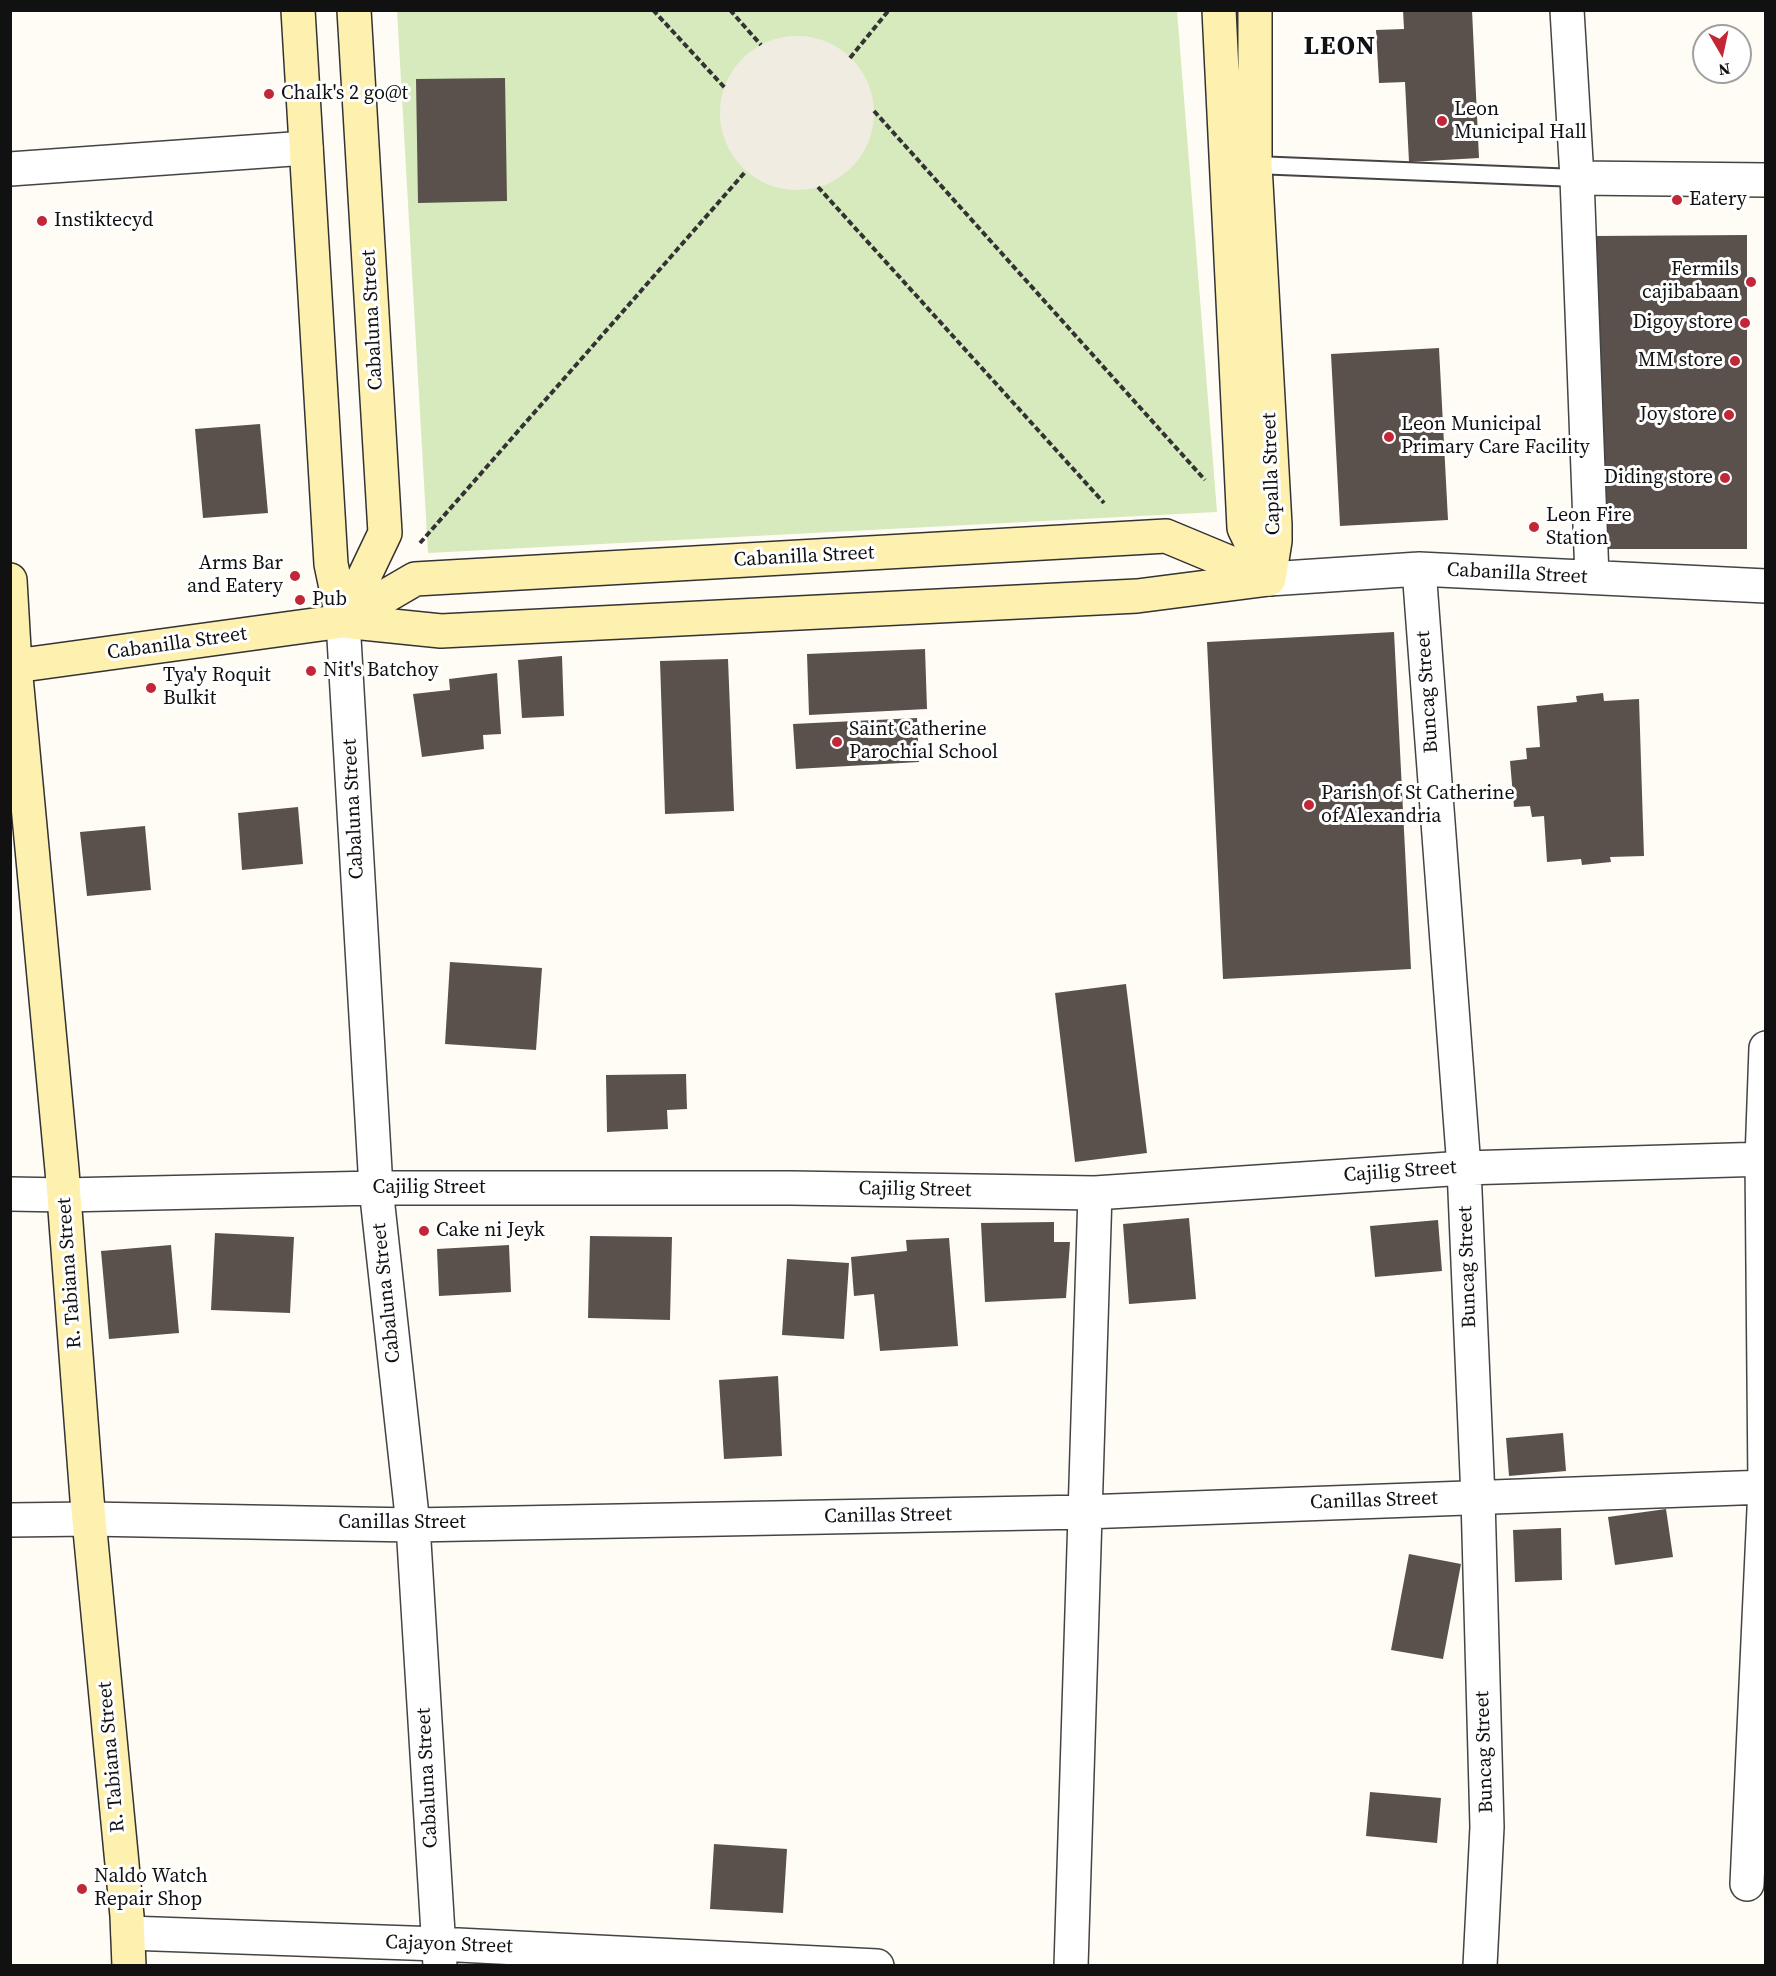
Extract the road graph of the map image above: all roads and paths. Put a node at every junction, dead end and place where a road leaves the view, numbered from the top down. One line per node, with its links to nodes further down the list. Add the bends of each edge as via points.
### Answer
1 (298, 10): 13 (street, Cabaluna Street)
2 (354, 10): 28 (street, Cabaluna Street, via 386,533)
3 (653, 10): 11 (path)
4 (730, 10): 9 (path)
5 (889, 10): 10 (path)
6 (1219, 10): 25 (street, Capalla Street, via 1244,528)
7 (1255, 10): 14 (street, Capalla Street)
8 (1567, 10): 17 (street)
9 (761, 45)
10 (850, 58)
11 (725, 88)
12 (874, 111): 20 (path)
13 (306, 148): 15 (street); 28 (street, Cabaluna Street, via 331,564)
14 (1255, 165): 17 (lane); 25 (street, Capalla Street, via 1275,525)
15 (10, 169)
16 (746, 171): 22 (path)
17 (1576, 178): 18 (street); 24 (street)
18 (1766, 180)
19 (818, 186): 21 (path)
20 (1206, 481)
21 (1109, 509)
22 (420, 544)
23 (1419, 569): 24 (street, Cabanilla Street); 25 (street, Cabanilla Street); 32 (street, Buncag Street)
24 (1592, 577): 27 (street, Cabanilla Street)
25 (1269, 579): 28 (street, Cabanilla Street, via 1137,596 441,631); 28 (street, Cabanilla Street, via 1166,536 415,579)
26 (10, 580): 29 (street, R. Tabiana Street)
27 (1766, 586)
28 (343, 621): 29 (street, Cabanilla Street); 33 (street, Cabaluna Street)
29 (13, 667): 36 (street, R. Tabiana Street)
30 (1766, 1048): 31 (street)
31 (1764, 1159): 32 (street, Cajilig Street); 37 (street)
32 (1464, 1167): 34 (street, Cajilig Street); 38 (street, Buncag Street)
33 (376, 1188): 34 (street, Cajilig Street); 36 (street, Cajilig Street); 42 (street, Cabaluna Street)
34 (1095, 1193): 39 (street)
35 (10, 1194): 36 (street, Cajilig Street)
36 (64, 1195): 40 (street, R. Tabiana Street)
37 (1766, 1487): 38 (street, Canillas Street); 43 (street)
38 (1478, 1498): 39 (street, Canillas Street); 49 (street, Buncag Street, via 1487,1827)
39 (1084, 1512): 42 (street, Canillas Street); 48 (street)
40 (89, 1519): 41 (street, Canillas Street); 42 (street, Canillas Street); 44 (street, R. Tabiana Street)
41 (10, 1520)
42 (413, 1525): 45 (street, Cabaluna Street)
43 (1747, 1884)
44 (128, 1933): 45 (street, Cajayon Street); 46 (street, R. Tabiana Street)
45 (439, 1954): 47 (street, Cajayon Street)
46 (129, 1965)
47 (877, 1965)
48 (1071, 1965)
49 (1480, 1965)

